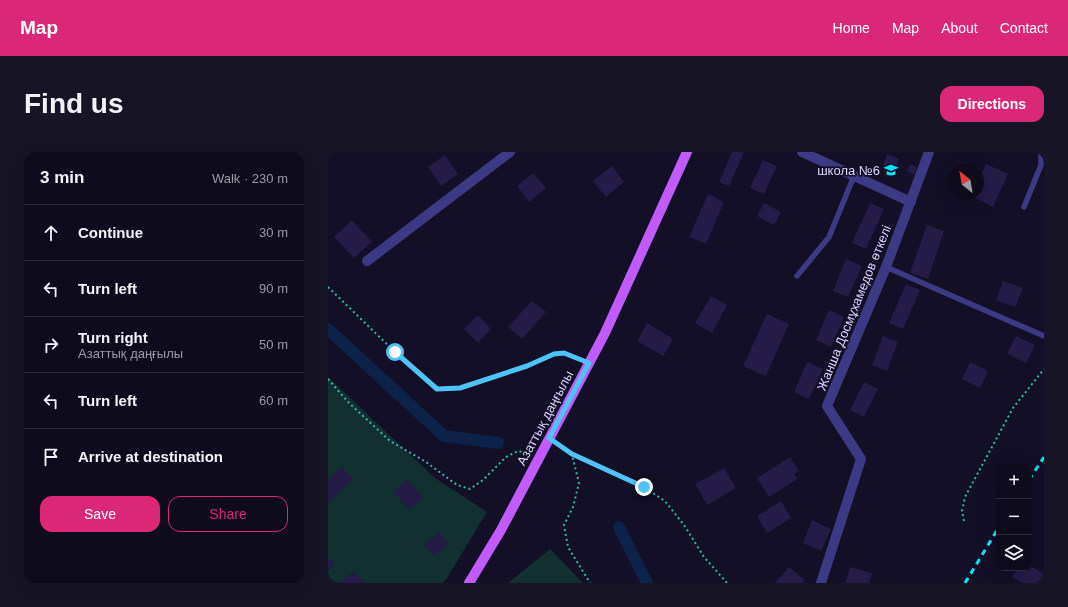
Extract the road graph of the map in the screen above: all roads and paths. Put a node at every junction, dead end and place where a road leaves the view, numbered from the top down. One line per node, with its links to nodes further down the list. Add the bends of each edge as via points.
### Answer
1 (510, 152): 9 (street)
2 (687, 152): 14 (main road, Азаттық даңғылы)
3 (802, 152): 6 (street)
4 (929, 152): 7 (street, Жанша Досмұхамедов өткелі)
5 (1041, 152): 8 (lane, via 1041,166)
6 (854, 176): 7 (street); 11 (lane, via 829,237)
7 (911, 202): 10 (street, Жанша Досмұхамедов өткелі)
8 (1024, 207)
9 (367, 260)
10 (886, 267): 13 (lane); 24 (street, Жанша Досмұхамедов өткелі, via 827,406 861,459)
11 (797, 276)
12 (328, 287): 14 (path, via 437,389 460,388 527,366 554,354 564,353)
13 (1044, 336)
14 (589, 363): 17 (main road, Азаттық даңғылы)
15 (1044, 369): 20 (path, via 1013,408 965,497 962,511)
16 (328, 378): 19 (path, via 349,403 390,441 426,462 457,485 470,489 506,457 518,451)
17 (549, 438): 18 (path); 19 (main road, Азаттық даңғылы)
18 (572, 454): 22 (path, via 579,483 573,507 564,525 568,547); 23 (path, via 644,487 665,501 704,557)
19 (540, 455): 21 (main road, Азаттық даңғылы, via 501,530)
20 (964, 521)
21 (469, 583)
22 (590, 583)
23 (727, 583)
24 (821, 583)

